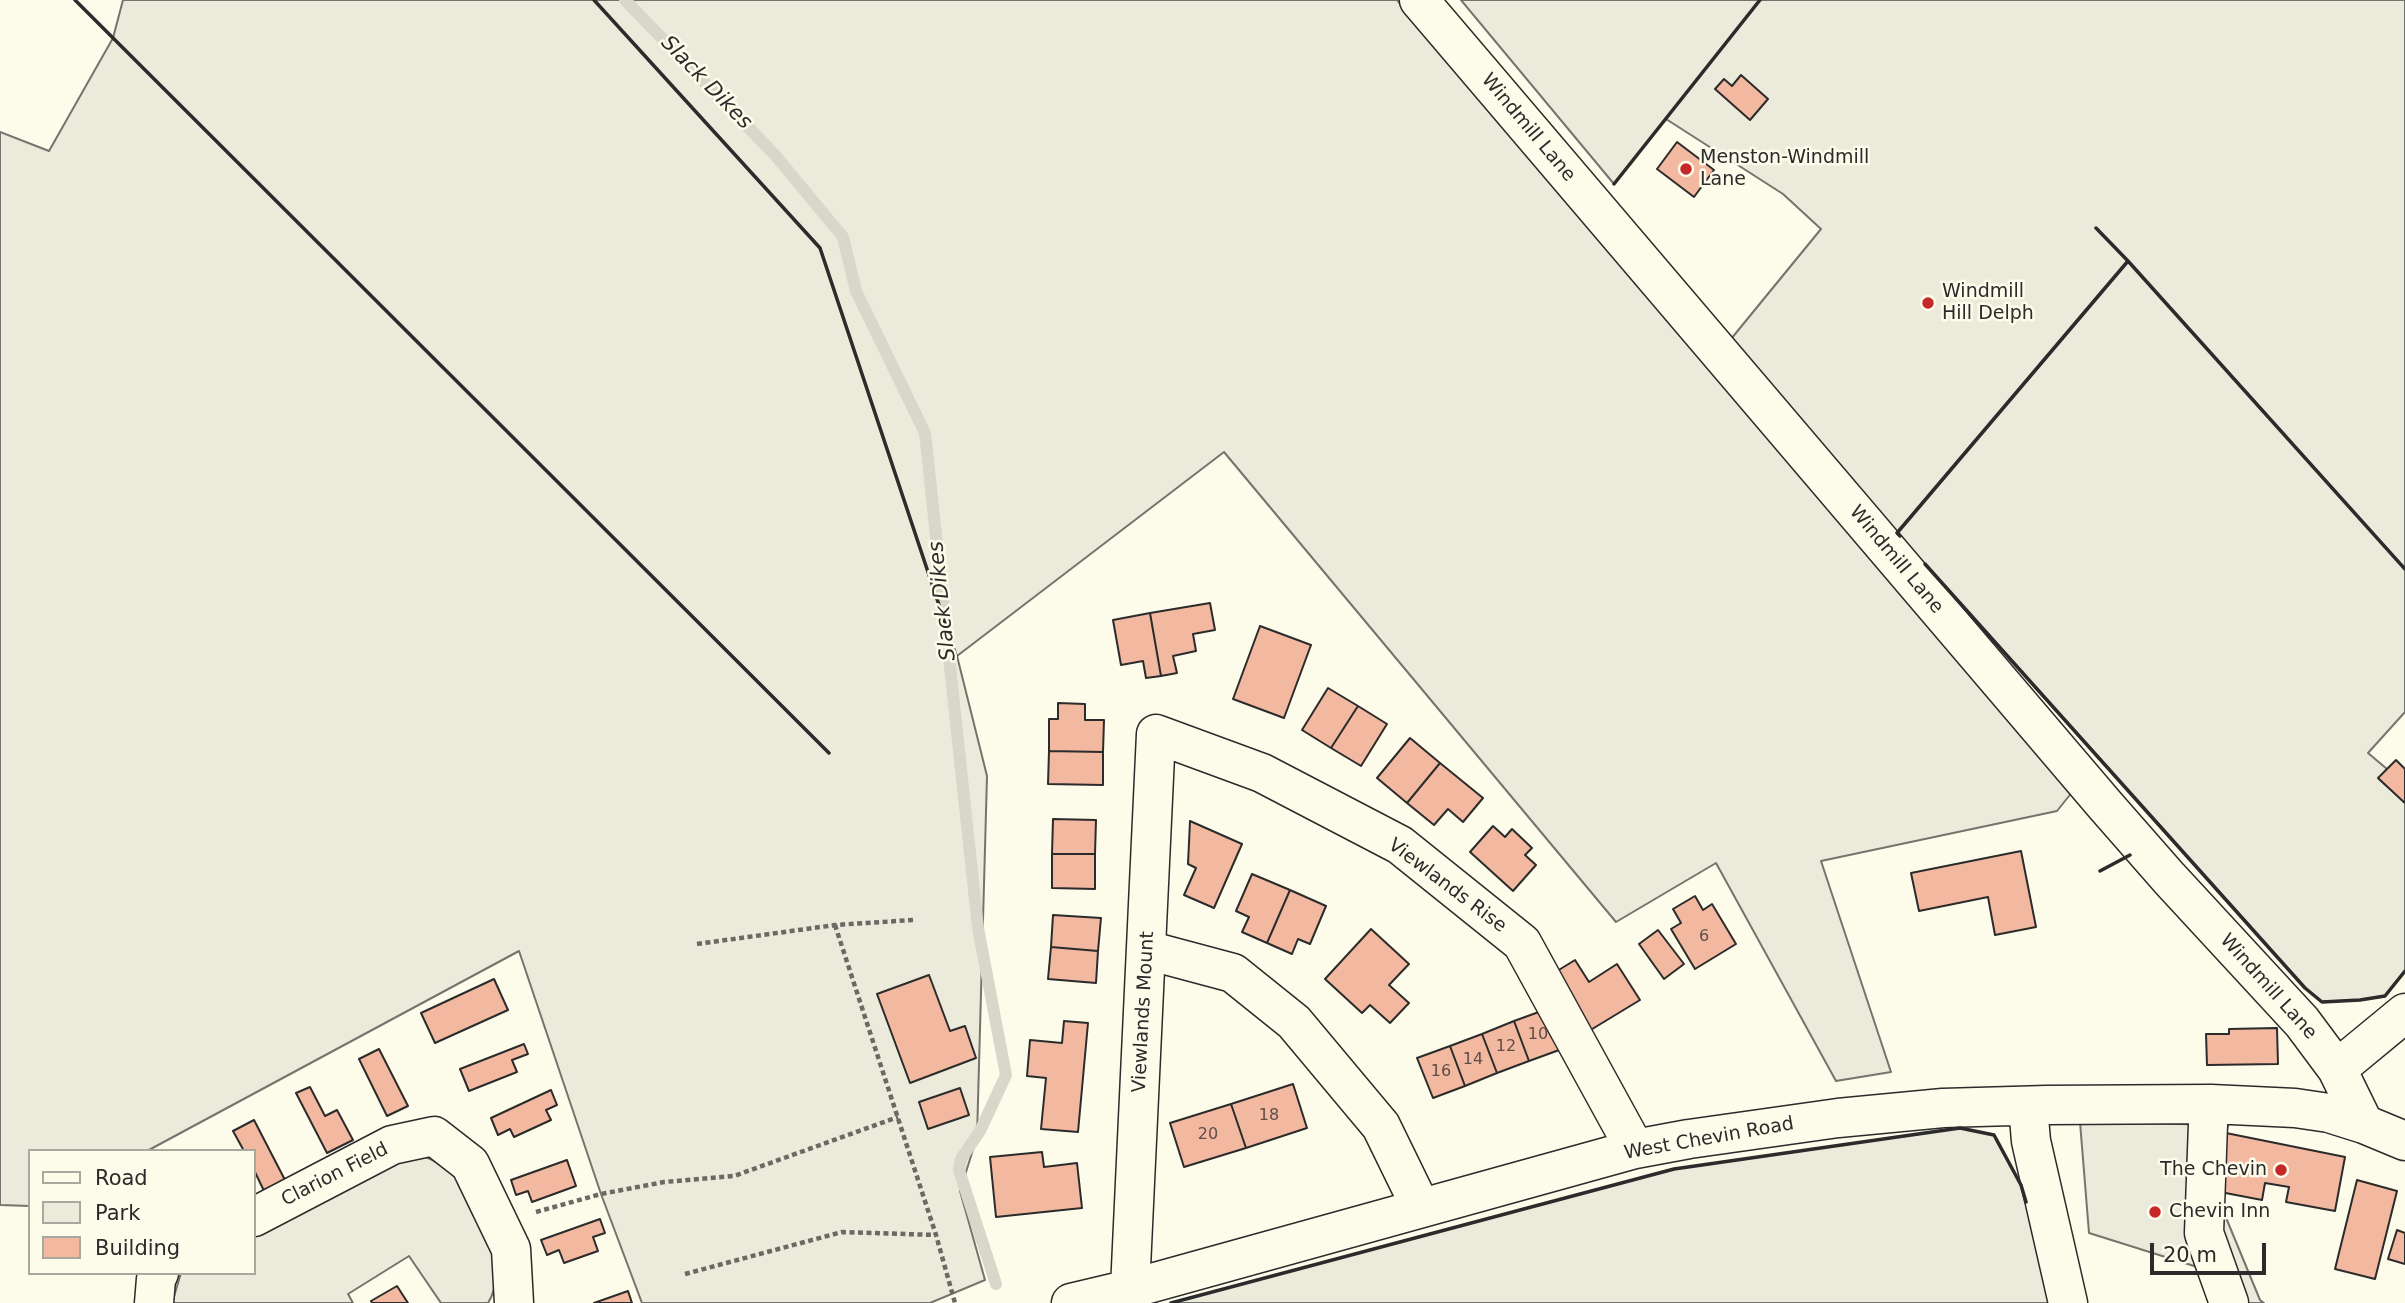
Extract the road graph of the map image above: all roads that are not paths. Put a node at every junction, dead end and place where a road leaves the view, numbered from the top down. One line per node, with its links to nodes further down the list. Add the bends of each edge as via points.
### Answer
1 (1419, 0): 5 (street, Windmill Lane, via 2105,805 2302,1021)
2 (1156, 734): 3 (street, Viewlands Mount); 10 (street, Viewlands Rise, via 1262,773 1399,845 1522,943)
3 (1147, 950): 11 (street, via 1233,973 1294,1022 1381,1126); 14 (street, Viewlands Mount)
4 (2405, 1013): 5 (street)
5 (2337, 1069): 8 (street, Windmill Lane)
6 (2211, 1104): 7 (street, West Chevin Road); 8 (street, West Chevin Road, via 2295,1108); 19 (street, via 2204,1233)
7 (2028, 1106): 10 (street, West Chevin Road, via 1838,1118); 18 (street, via 2031,1141)
8 (2364, 1124): 9 (street, West Chevin Road)
9 (2405, 1141)
10 (1635, 1149): 11 (street, West Chevin Road)
11 (1420, 1208): 14 (street, West Chevin Road)
12 (256, 1216): 16 (street, Clarion Field, via 392,1145 434,1136 470,1164 511,1249)
13 (158, 1275): 15 (street)
14 (1130, 1289): 17 (street, West Chevin Road)
15 (154, 1303)
16 (514, 1303)
17 (1072, 1303)
18 (2068, 1303)
19 (2229, 1303)

